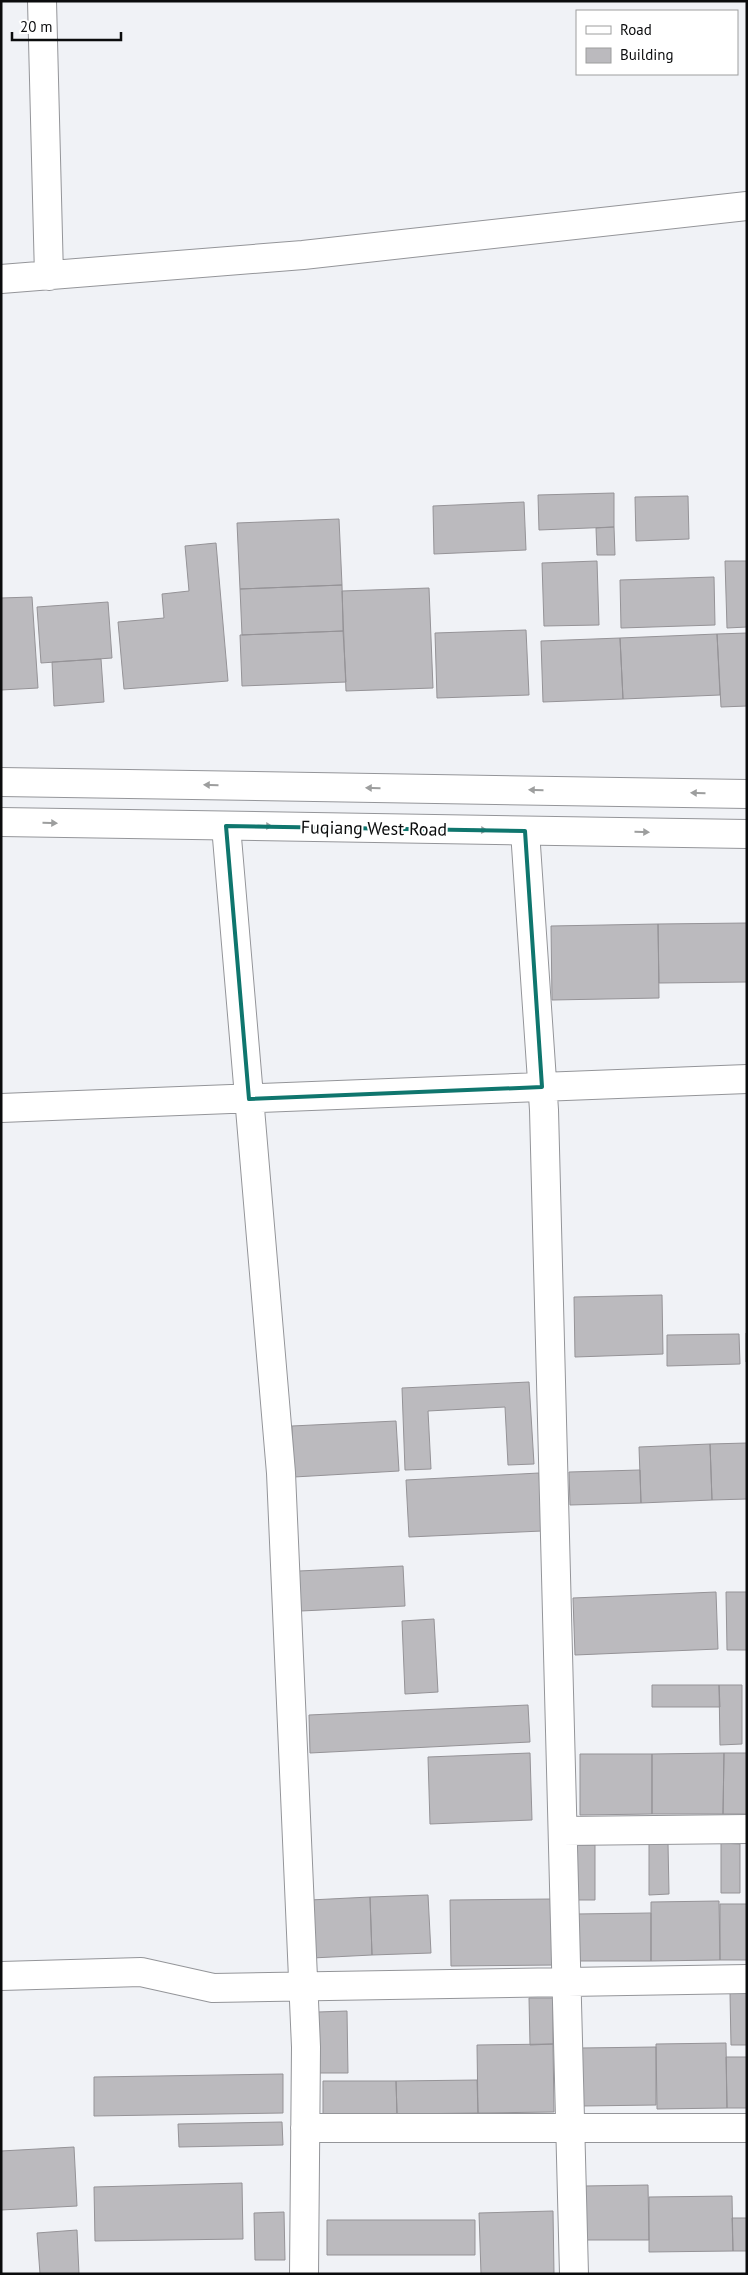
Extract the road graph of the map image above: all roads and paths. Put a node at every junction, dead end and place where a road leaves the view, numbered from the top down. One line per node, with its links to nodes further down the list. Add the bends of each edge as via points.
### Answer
1 (42, 1): 3 (street)
2 (747, 206): 3 (street, via 304,255)
3 (49, 276): 4 (street)
4 (1, 279)
5 (1, 782): 6 (street, one-way to 5)
6 (747, 794)
7 (1, 822): 8 (street, Fuqiang West Road, one-way to 8)
8 (226, 826): 9 (street, Fuqiang West Road, one-way to 9); 13 (street)
9 (525, 830): 10 (street, Fuqiang West Road, one-way to 10); 12 (street)
10 (747, 834)
11 (747, 1079): 12 (street)
12 (542, 1087): 13 (street); 16 (street)
13 (249, 1099): 14 (street); 20 (street, via 281,1473)
14 (1, 1108)
15 (747, 1829): 16 (street)
16 (563, 1830): 19 (street)
17 (1, 1976): 20 (street, via 141,1972 213,1988)
18 (747, 1978): 19 (street)
19 (567, 1982): 20 (street); 22 (street)
20 (304, 1987): 21 (street)
21 (305, 2128): 22 (street); 24 (street)
22 (571, 2128): 23 (street); 25 (street)
23 (747, 2128)
24 (304, 2274)
25 (574, 2274)

